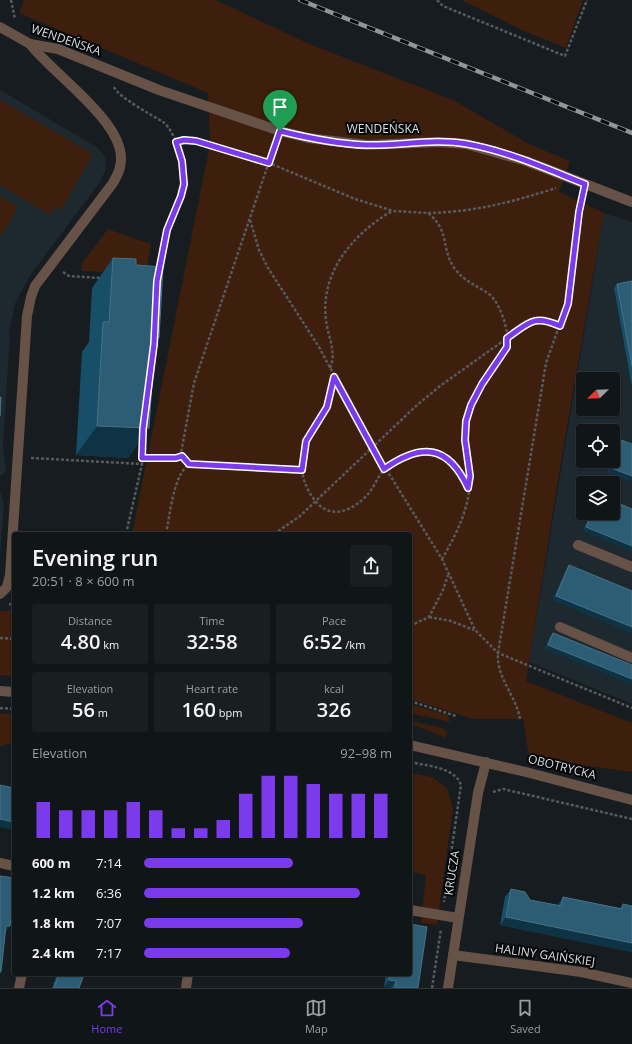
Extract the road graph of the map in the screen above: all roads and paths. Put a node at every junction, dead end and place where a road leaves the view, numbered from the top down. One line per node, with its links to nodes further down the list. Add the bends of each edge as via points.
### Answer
1 (438, 0): 2 (path, via 443,6 565,56)
2 (587, 0)
3 (0, 27): 4 (street, WENDEŃSKA)
4 (30, 44): 6 (street, WENDEŃSKA, via 58,49 159,90); 15 (street, via 99,115 116,138 121,160 113,183)
5 (115, 90): 7 (path, via 166,124)
6 (280, 131): 8 (path); 9 (street, WENDEŃSKA, via 308,138 367,145 439,142 466,144 526,161)
7 (176, 142): 8 (path, via 196,141); 16 (path, via 182,161 184,184 167,230)
8 (269, 163): 12 (path, via 355,199); 14 (path)
9 (567, 177): 10 (street, WENDEŃSKA); 13 (path, via 559,187 506,204 471,211)
10 (585, 184): 11 (street, WENDEŃSKA); 18 (path, via 579,212 568,304)
11 (632, 202)
12 (393, 211): 13 (path); 20 (path, via 377,220 354,240 333,274 325,309 333,356)
13 (428, 213): 19 (path, via 442,227 446,249 455,269 497,304)
14 (250, 220): 20 (path, via 258,250 280,289 303,320); 24 (path, via 194,383)
15 (53, 264): 17 (path, via 69,276); 25 (street, via 35,286 27,316)
16 (158, 274)
17 (104, 278)
18 (560, 326): 19 (path, via 546,319 538,319); 49 (path, via 546,363)
19 (507, 338): 23 (path, via 440,386); 31 (path, via 507,347 482,384 466,421 465,440 470,476)
20 (330, 369): 21 (path)
21 (334, 377): 23 (path); 30 (path, via 327,407 306,441)
22 (143, 429): 26 (path)
23 (373, 448): 29 (path); 32 (path)
24 (182, 456): 26 (path); 28 (path)
25 (17, 457): 27 (path); 33 (street)
26 (142, 458): 27 (path)
27 (142, 464): 34 (path)
28 (189, 464): 30 (path); 35 (path, via 181,473 174,493)
29 (384, 469): 31 (path, via 407,454 434,453 443,456 456,467); 32 (path, via 369,492 347,510 328,510); 39 (path)
30 (302, 470): 32 (path, via 306,486)
31 (468, 488): 39 (path, via 464,517)
32 (316, 501): 36 (path)
33 (13, 532)
34 (126, 532)
35 (166, 532)
36 (277, 532)
37 (12, 541): 42 (street, via 10,575 7,588)
38 (578, 545): 40 (street)
39 (442, 559): 41 (path)
40 (632, 567)
41 (448, 574): 43 (path); 46 (path)
42 (0, 594)
43 (429, 617): 44 (path); 46 (path, via 451,621)
44 (412, 625)
45 (560, 627): 50 (street)
46 (475, 630): 49 (path)
47 (0, 638): 48 (path)
48 (12, 639)
49 (498, 653): 56 (path); 58 (path, via 501,676 518,707)
50 (632, 658)
51 (0, 691): 52 (street)
52 (12, 692)
53 (412, 702): 57 (path)
54 (0, 708): 55 (path)
55 (12, 708)
56 (632, 708)
57 (456, 716)
58 (520, 719)
59 (412, 745): 60 (street, OBOTRYCKA)
60 (486, 762): 63 (street, OBOTRYCKA); 69 (street, KRUCZA, via 478,793)
61 (412, 763): 67 (path, via 452,773 459,778 461,785)
62 (491, 795): 64 (path, via 495,790 503,789)
63 (632, 800)
64 (632, 819)
65 (0, 863): 66 (street)
66 (12, 866)
67 (444, 905)
68 (412, 910): 69 (street)
69 (458, 918): 71 (street, KRUCZA)
70 (441, 924): 77 (path)
71 (453, 955): 74 (street, HALINY GAIŃSKIEJ, via 581,972); 78 (street, KRUCZA)
72 (22, 976): 75 (street)
73 (188, 976): 76 (street)
74 (632, 983)
75 (19, 988)
76 (186, 988)
77 (432, 988)
78 (448, 988)

